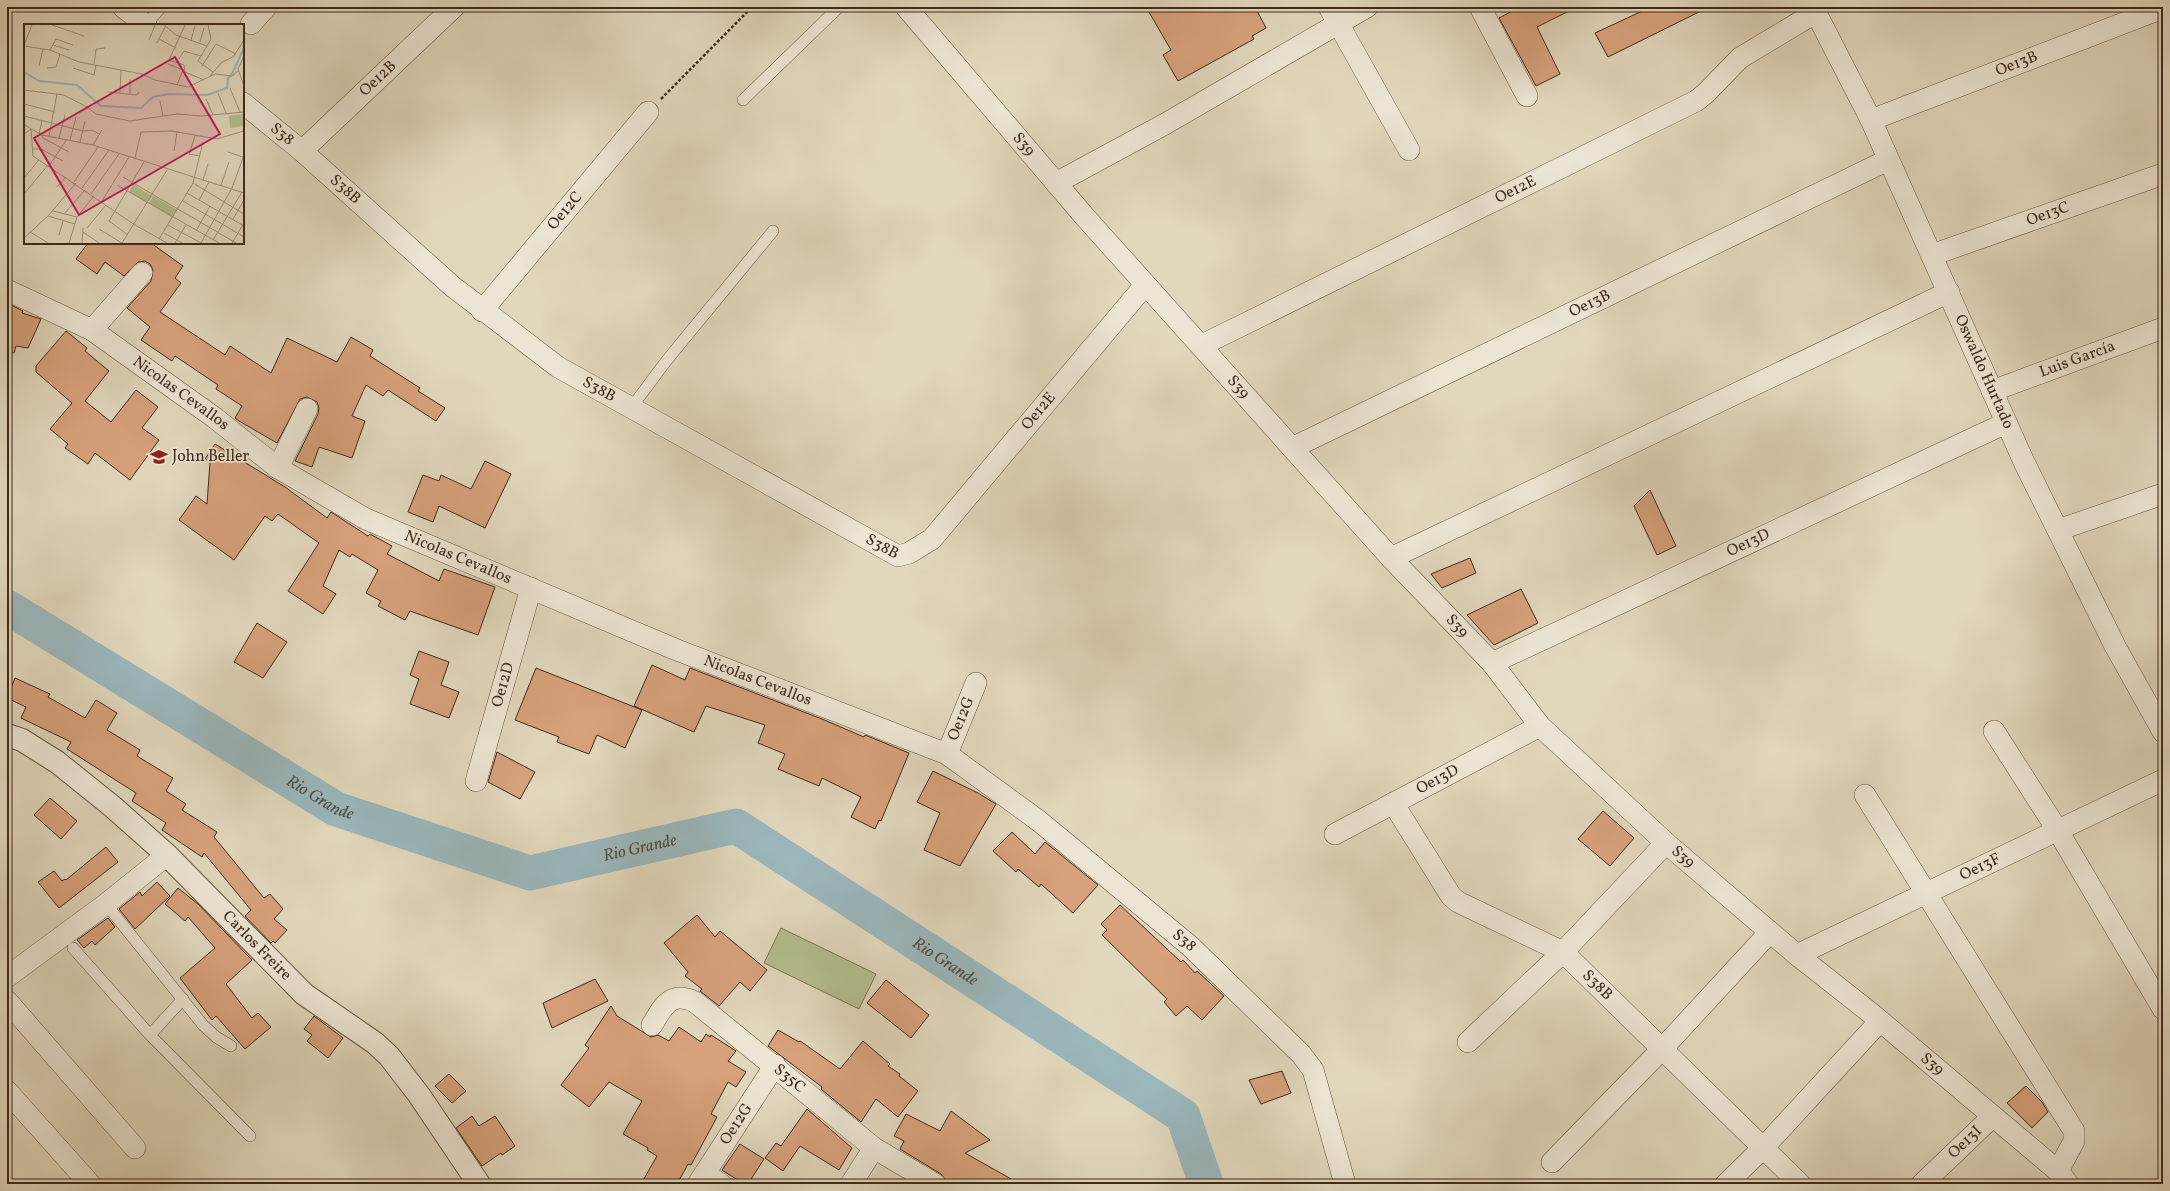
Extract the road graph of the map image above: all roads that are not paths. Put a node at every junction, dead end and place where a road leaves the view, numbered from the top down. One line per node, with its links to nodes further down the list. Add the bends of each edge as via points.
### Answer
1 (124, 7): 12 (street)
2 (161, 7): 13 (lane)
3 (266, 7): 14 (street)
4 (454, 7): 21 (street, Oe12B)
5 (839, 7): 16 (lane)
6 (906, 7): 24 (street, S39)
7 (1367, 7): 11 (street)
8 (1480, 7): 15 (street)
9 (2163, 8): 19 (street, Oe13B)
10 (1814, 10): 19 (street, Oswaldo Hurtado); 34 (street, Oe12E, via 1740,58 1696,101)
11 (1334, 15): 20 (street); 24 (street, via 1165,124)
12 (145, 24)
13 (147, 24)
14 (251, 24)
15 (1528, 96)
16 (743, 100)
17 (244, 104): 21 (street, S38)
18 (648, 112): 31 (street, Oe12C)
19 (1871, 120): 22 (street, Oswaldo Hurtado)
20 (1409, 150)
21 (302, 151): 31 (street, S38B)
22 (1888, 160): 26 (street, Oswaldo Hurtado); 39 (street, Oe13B)
23 (2163, 174): 26 (street, Oe13C)
24 (1056, 183): 28 (street, S39)
25 (773, 231): 36 (lane)
26 (1932, 255): 30 (street, Oswaldo Hurtado)
27 (142, 273): 33 (street)
28 (1145, 284): 34 (street, S39); 43 (street, Oe12E)
29 (7, 290): 33 (street, Nicolas Cevallos)
30 (1948, 292): 35 (street, Oswaldo Hurtado); 44 (street)
31 (482, 311): 36 (street, S38B, via 558,368)
32 (2163, 328): 35 (street, Luis García)
33 (92, 330): 40 (street, Nicolas Cevallos, via 215,418)
34 (1202, 345): 39 (street, S39)
35 (1992, 391): 38 (street, Oswaldo Hurtado)
36 (631, 408): 43 (street, S38B, via 898,556 909,554)
37 (307, 409): 40 (street)
38 (2006, 423): 42 (street, Oswaldo Hurtado); 46 (street, Oe13D)
39 (1292, 448): 44 (street, S39)
40 (278, 468): 45 (street, Nicolas Cevallos, via 366,519)
41 (2163, 494): 42 (street)
42 (2058, 530): 50 (street, Oswaldo Hurtado, via 2115,646)
43 (932, 538)
44 (1391, 558): 46 (street, S39)
45 (531, 588): 52 (street, Nicolas Cevallos, via 677,650); 54 (street, Oe12D)
46 (1492, 663): 48 (street, S39)
47 (976, 683): 52 (street, Oe12G)
48 (1540, 726): 56 (street, Oe13D); 59 (street, S39)
49 (1994, 731): 57 (street)
50 (2163, 732)
51 (7, 735): 60 (street, Carlos Freire, via 22,740 57,762)
52 (947, 754): 91 (street, S38, via 1039,821 1190,946 1301,1054 1313,1070)
53 (2163, 780): 57 (street, Oe13F)
54 (476, 781)
55 (1865, 795): 61 (street)
56 (1393, 802): 58 (street, Oe13D); 65 (street, S38B, via 1451,896 1458,902)
57 (2058, 831): 61 (street, Oe13F); 70 (street)
58 (1335, 834)
59 (1666, 842): 63 (street, S39); 65 (street)
60 (167, 855): 62 (street); 88 (street, Carlos Freire, via 304,994 375,1043 389,1056 419,1095)
61 (1927, 894): 66 (street, Oe13F); 85 (street, via 2074,1131 2074,1141)
62 (106, 904): 67 (street); 68 (lane)
63 (1770, 932): 66 (street, S39); 76 (street)
64 (73, 948): 73 (lane)
65 (1563, 952): 74 (street); 76 (street, S38B)
66 (1797, 955): 71 (street, S39)
67 (7, 976)
68 (183, 999): 73 (lane); 75 (lane, via 203,1025)
69 (7, 1001): 81 (street)
70 (2163, 1009)
71 (1880, 1021): 79 (street, S39); 83 (street)
72 (652, 1025): 77 (street, S35C, via 663,1006 671,1000 685,997 695,1002)
73 (150, 1035): 80 (lane)
74 (1468, 1042)
75 (230, 1046)
76 (1662, 1049): 83 (street, S38B); 84 (street)
77 (774, 1065): 82 (street, S35C); 86 (street, Oe12G)
78 (7, 1091): 87 (street)
79 (1992, 1117): 85 (street, S39); 94 (street, Oe13I)
80 (250, 1136)
81 (135, 1148)
82 (874, 1148): 89 (street); 90 (street, S35C)
83 (1763, 1148): 92 (street); 93 (street, S38B)
84 (1552, 1162)
85 (2063, 1178)
86 (708, 1181)
87 (90, 1184)
88 (479, 1184)
89 (850, 1184)
90 (935, 1184)
91 (1345, 1184)
92 (1726, 1184)
93 (1800, 1184)
94 (1922, 1184)

